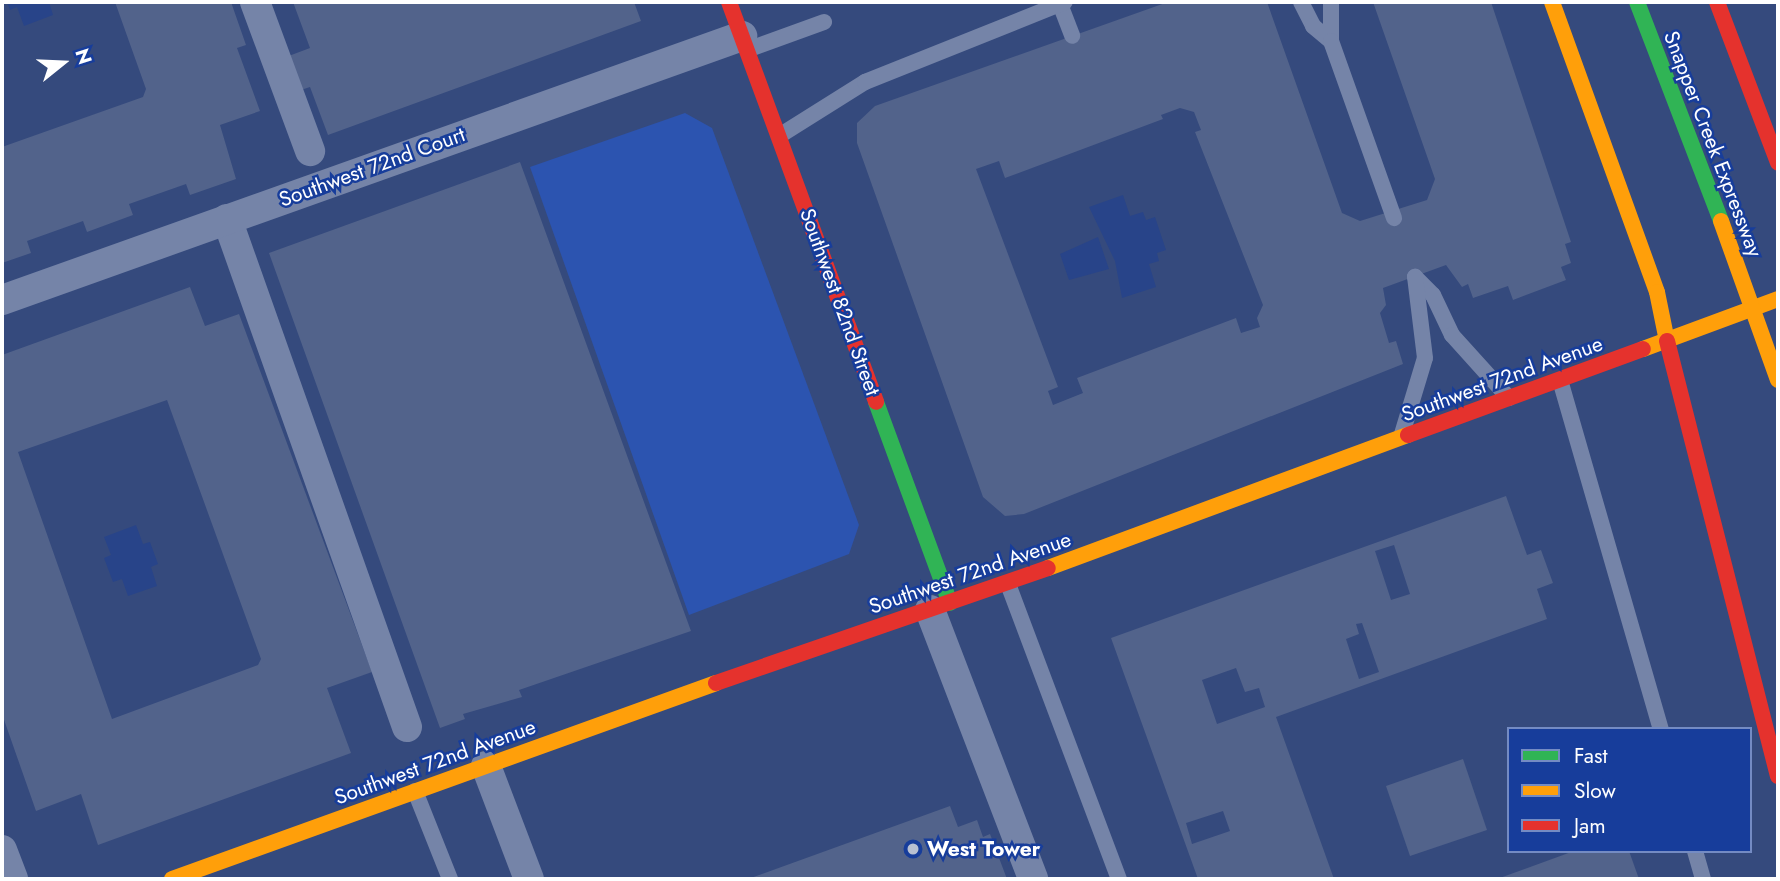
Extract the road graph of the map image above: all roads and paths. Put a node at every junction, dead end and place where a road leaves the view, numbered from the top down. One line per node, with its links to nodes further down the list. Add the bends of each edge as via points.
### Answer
1 (255, 2): 14 (street)
2 (729, 2): 12 (main road, Southwest 82nd Street)
3 (1301, 2): 11 (lane, via 1313,26)
4 (1331, 2): 11 (lane)
5 (1552, 2): 20 (main road, via 1657,292)
6 (1637, 2): 22 (main road, Snapper Creek Expressway, bridge)
7 (1717, 2): 15 (main road)
8 (1063, 3): 10 (lane); 13 (lane, via 865,82)
9 (824, 22): 12 (lane)
10 (1072, 36)
11 (1331, 41): 16 (lane)
12 (744, 43): 13 (main road, Southwest 82nd Street); 17 (street, Southwest 72nd Court)
13 (779, 136): 26 (main road, Southwest 82nd Street)
14 (310, 151)
15 (1778, 163)
16 (1394, 218)
17 (227, 219): 19 (street, Southwest 72nd Court); 27 (street)
18 (1778, 299): 20 (main road, Southwest 72nd Avenue)
19 (2, 300)
20 (1667, 341): 21 (main road, Southwest 72nd Avenue); 30 (main road)
21 (1560, 380): 23 (main road, Southwest 72nd Avenue); 28 (lane)
22 (1778, 380)
23 (1510, 399): 24 (main road, Southwest 72nd Avenue); 24 (lane, via 1452,335 1433,295 1415,277 1425,358)
24 (1400, 439): 25 (main road, Southwest 72nd Avenue)
25 (1008, 583): 26 (main road, Southwest 72nd Avenue); 39 (lane)
26 (940, 607): 29 (main road, Southwest 72nd Avenue); 38 (street, Southwest 82nd Street)
27 (407, 727)
28 (1660, 727)
29 (486, 766): 31 (main road, Southwest 72nd Avenue); 37 (street)
30 (1778, 776)
31 (415, 791): 35 (main road, Southwest 72nd Avenue); 36 (lane)
32 (2, 850): 34 (street)
33 (1696, 853): 40 (lane)
34 (13, 879)
35 (172, 879)
36 (450, 879)
37 (529, 879)
38 (1033, 879)
39 (1119, 879)
40 (1703, 879)

